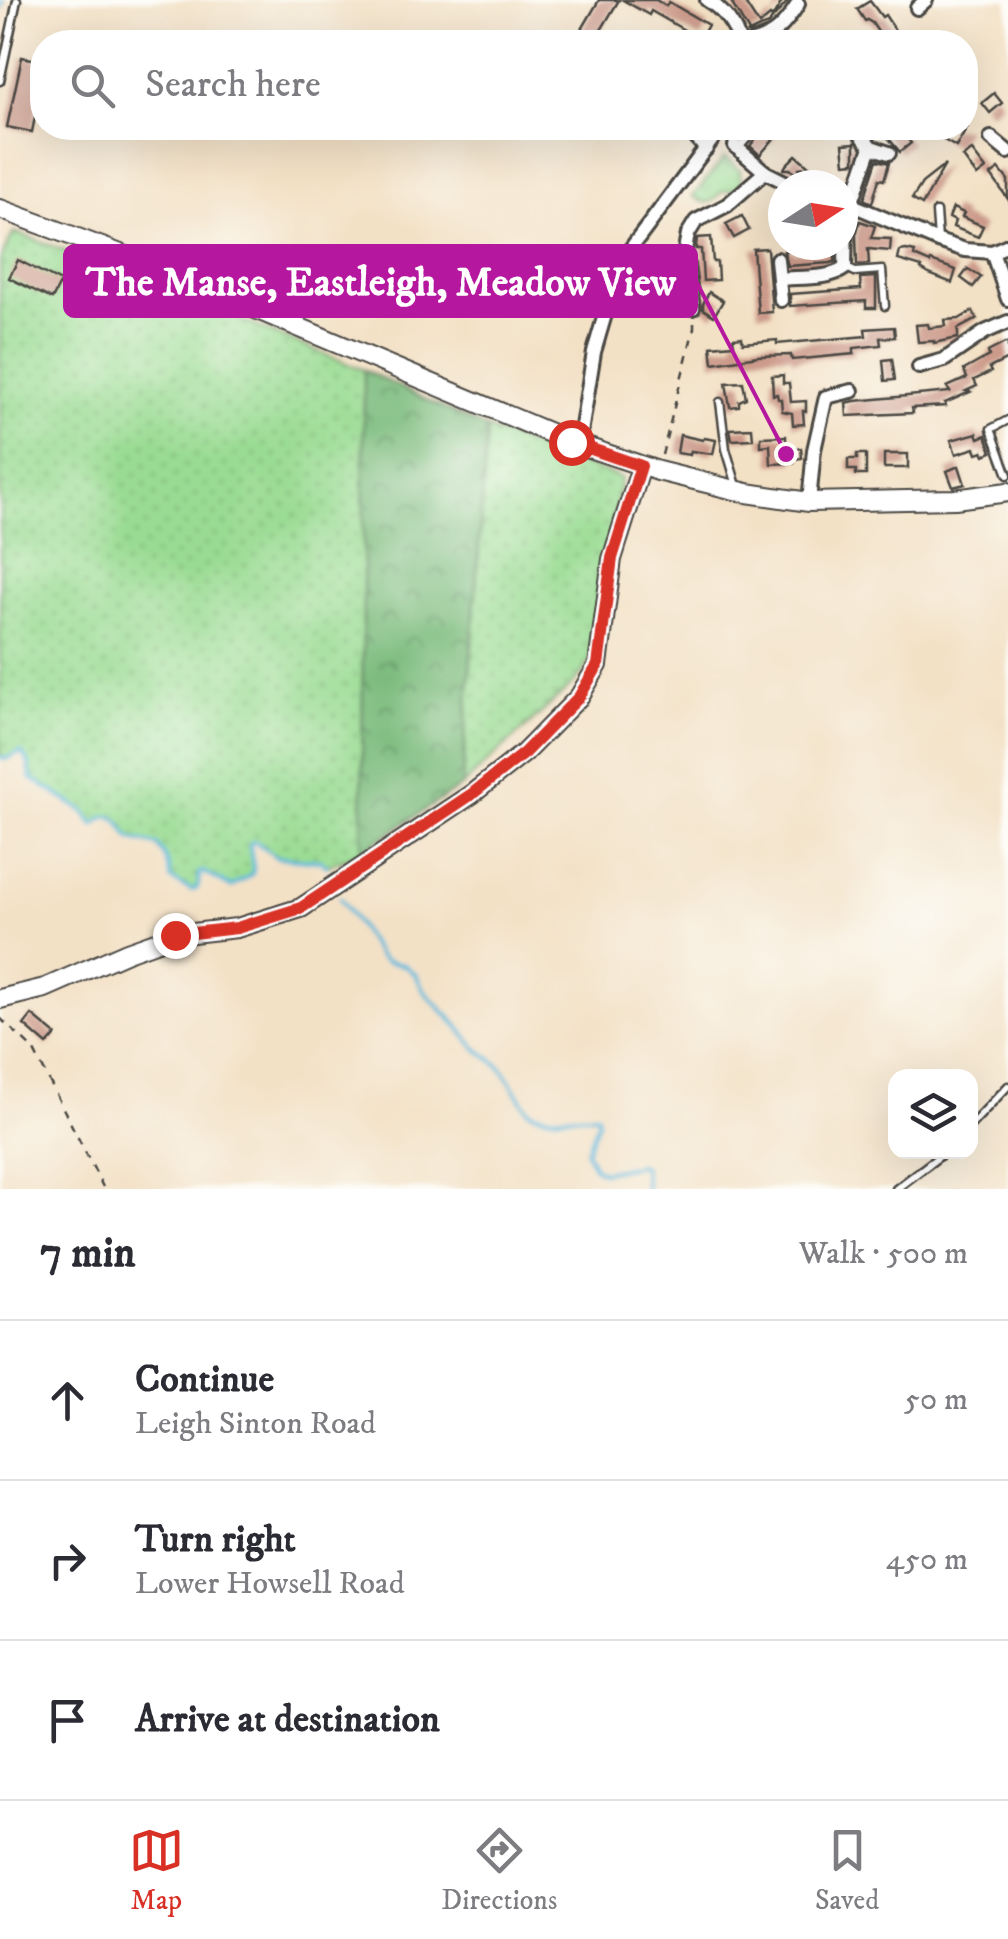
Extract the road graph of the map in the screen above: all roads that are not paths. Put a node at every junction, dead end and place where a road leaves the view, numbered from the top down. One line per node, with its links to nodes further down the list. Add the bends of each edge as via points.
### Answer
1 (17, 0): 6 (lane)
2 (707, 0): 4 (street)
3 (798, 4): 5 (street)
4 (736, 30)
5 (778, 30)
6 (0, 80)
7 (991, 138): 16 (street)
8 (697, 140): 14 (street)
9 (713, 140): 14 (street)
10 (744, 140): 13 (lane)
11 (866, 140): 12 (street)
12 (871, 146): 15 (street); 19 (street)
13 (737, 147): 17 (street)
14 (706, 150): 39 (street, via 620,263 594,352)
15 (888, 152)
16 (1008, 152)
17 (764, 172): 18 (street); 33 (street, via 727,206 696,221 688,234)
18 (768, 174)
19 (858, 176)
20 (858, 207): 23 (street)
21 (0, 210): 39 (main road, via 158,268)
22 (936, 212): 23 (lane)
23 (938, 241): 25 (street)
24 (1008, 245): 25 (street)
25 (992, 252): 30 (street)
26 (777, 260): 29 (street)
27 (846, 260): 28 (street)
28 (846, 268): 29 (street); 32 (lane, via 882,270)
29 (779, 279): 31 (street)
30 (1008, 299)
31 (781, 300)
32 (885, 306)
33 (693, 308)
34 (1008, 322): 35 (street)
35 (919, 368)
36 (852, 392): 44 (street, via 826,397)
37 (720, 402): 42 (lane)
38 (1008, 420): 41 (lane, via 991,428)
39 (579, 445): 40 (main road)
40 (650, 469): 42 (main road); 45 (main road, via 612,558 598,665 579,697 524,753 301,908 237,928 175,935 45,988)
41 (1008, 475)
42 (738, 490): 44 (main road)
43 (1008, 492): 44 (main road)
44 (809, 502)
45 (0, 999)
46 (1008, 1086): 47 (lane)
47 (978, 1118)
48 (935, 1159): 49 (lane)
49 (896, 1189)

